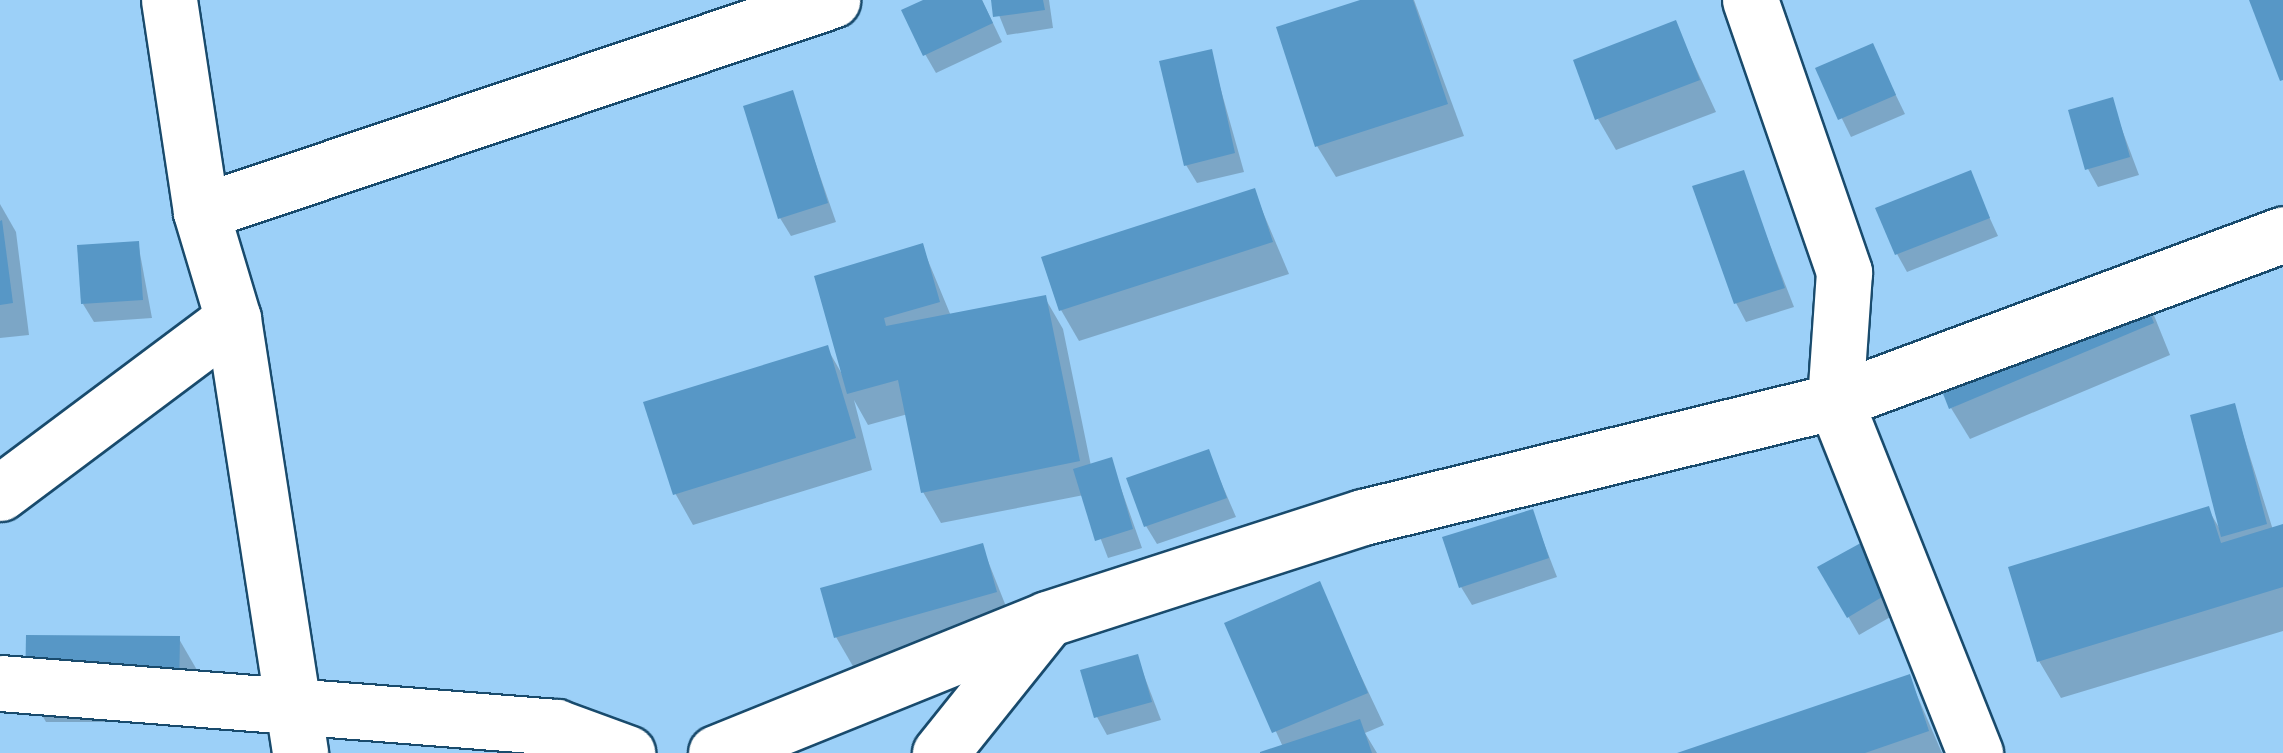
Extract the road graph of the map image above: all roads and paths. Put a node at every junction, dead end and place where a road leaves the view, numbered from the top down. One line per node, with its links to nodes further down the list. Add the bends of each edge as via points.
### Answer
1 (169, 0): 4 (street)
2 (832, 0): 4 (street)
3 (1750, 0): 7 (street, via 1844,272)
4 (201, 212): 6 (street)
5 (2283, 234): 7 (street)
6 (233, 319): 8 (street); 11 (street)
7 (1834, 401): 9 (street, via 1364,517); 16 (street)
8 (0, 493)
9 (1047, 619): 14 (street); 15 (street)
10 (0, 683): 11 (street)
11 (297, 727): 12 (street)
12 (396, 733): 13 (street, via 556,727)
13 (627, 753)
14 (716, 753)
15 (940, 753)
16 (1975, 753)

